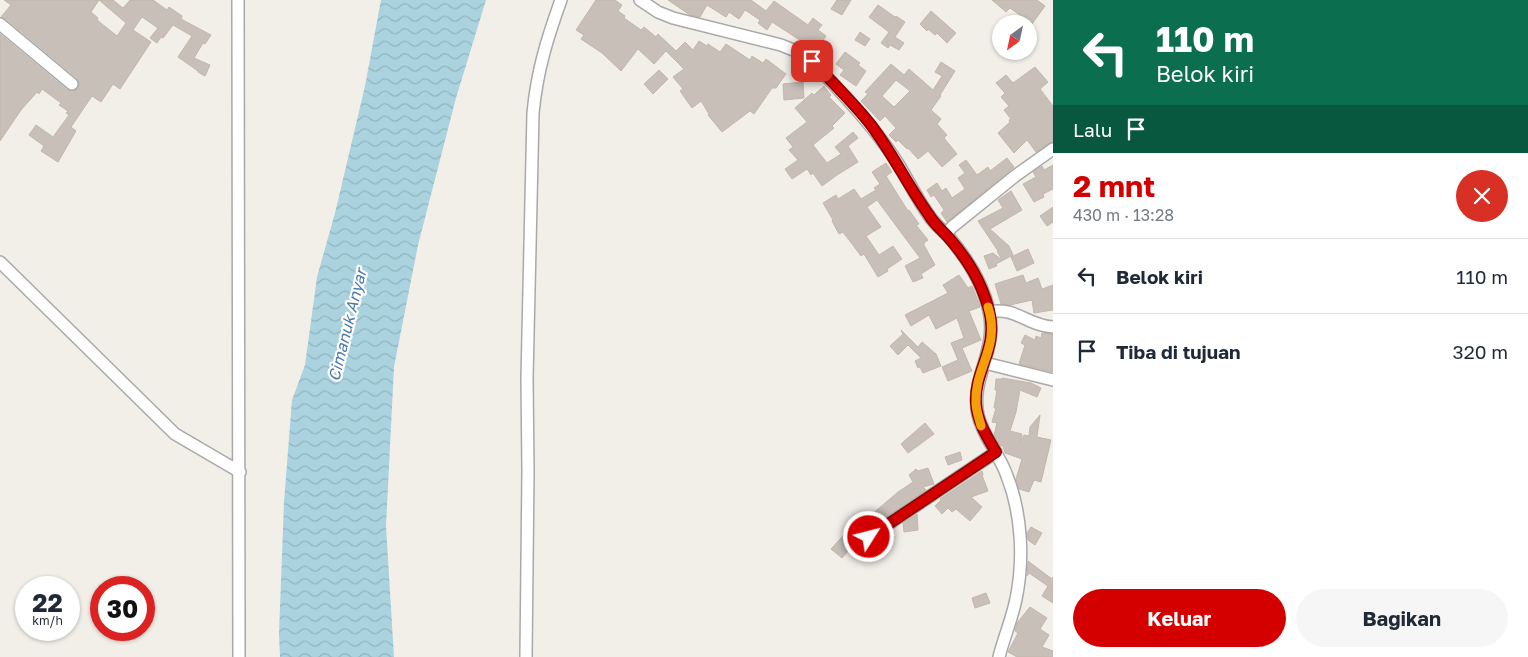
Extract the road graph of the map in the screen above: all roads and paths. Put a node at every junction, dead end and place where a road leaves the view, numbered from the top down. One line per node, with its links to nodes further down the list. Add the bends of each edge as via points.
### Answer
1 (238, 0): 14 (street)
2 (560, 0): 17 (street, via 538,74 532,122 526,378)
3 (640, 0): 7 (street, via 673,18 781,45 803,54 870,124 929,216)
4 (0, 24): 5 (street)
5 (72, 84)
6 (1053, 149): 7 (street)
7 (946, 234): 9 (street, via 968,260)
8 (0, 262): 14 (street, via 176,434)
9 (989, 312): 10 (street, via 1006,310 1039,326); 11 (street, via 992,336)
10 (1053, 327)
11 (984, 363): 12 (street); 13 (street, via 976,403 983,429)
12 (1053, 380)
13 (996, 452): 15 (street); 18 (street, via 1008,476 1014,499 1020,547 1019,584)
14 (240, 472): 16 (street)
15 (869, 537)
16 (239, 657)
17 (526, 657)
18 (999, 657)

